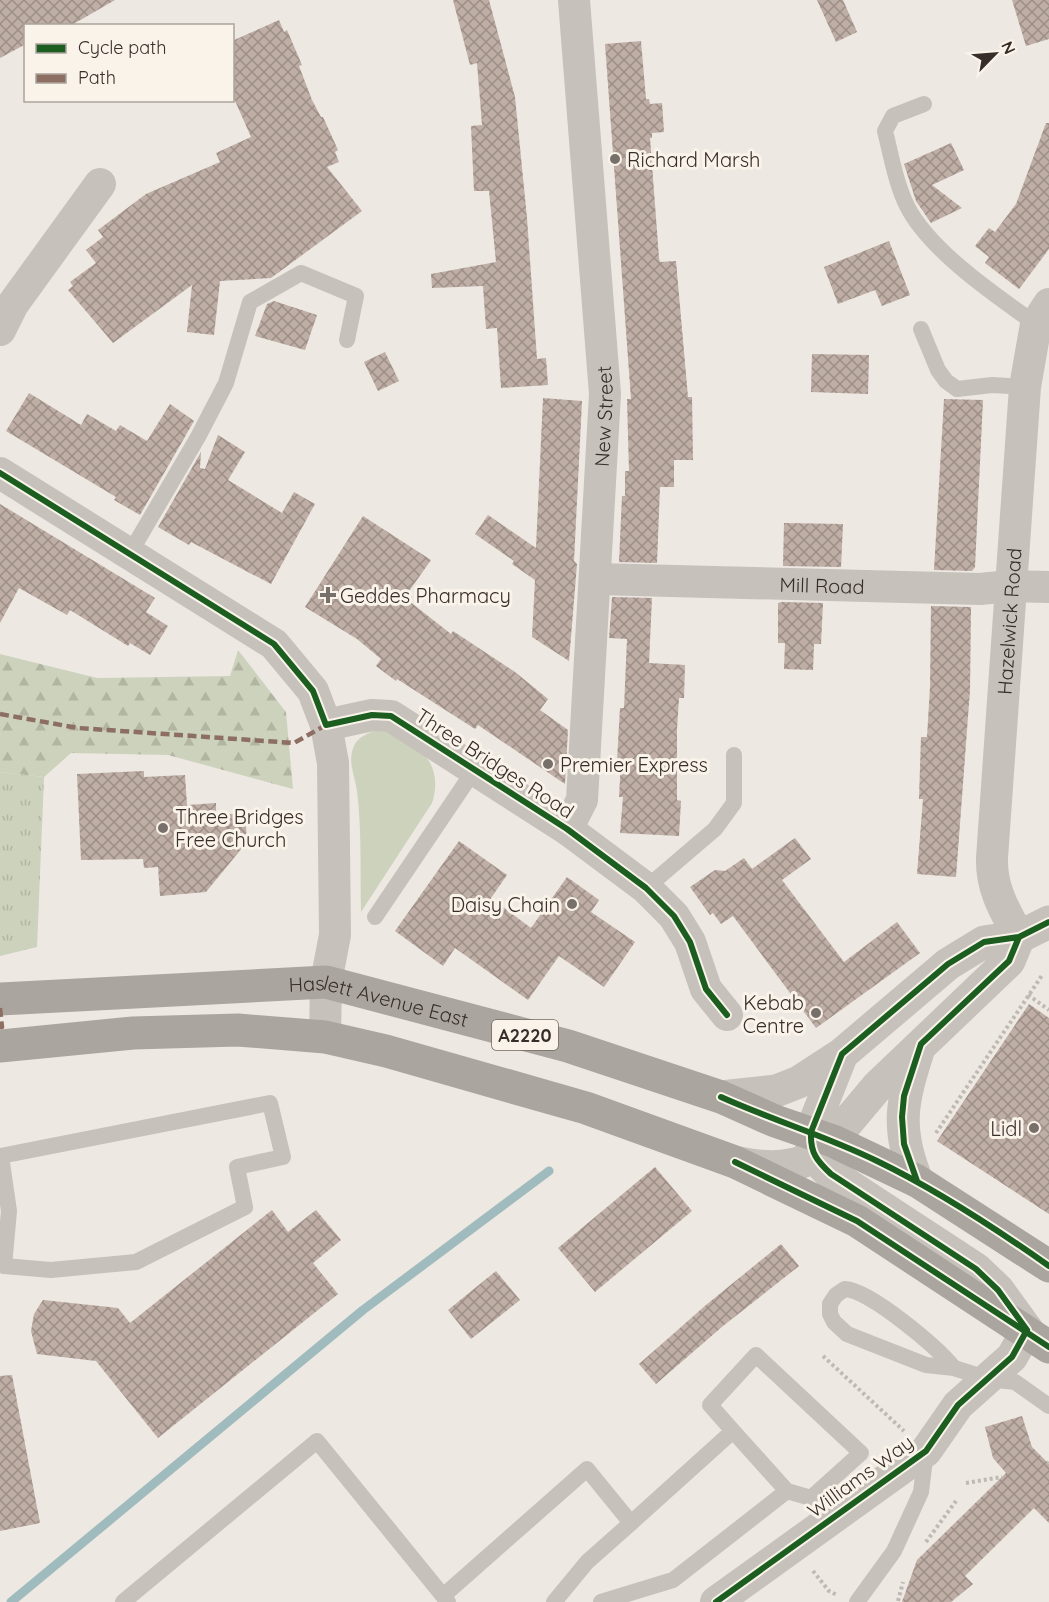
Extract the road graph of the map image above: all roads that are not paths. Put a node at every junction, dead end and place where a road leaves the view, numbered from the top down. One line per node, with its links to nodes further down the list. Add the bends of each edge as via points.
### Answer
1 (574, 0): 11 (street, New Street, via 605,394)
2 (924, 104): 4 (lane, via 893,116 885,131 906,205 921,229 974,278)
3 (100, 184): 6 (street, via 13,304)
4 (1042, 314): 8 (street, Hazelwick Road)
5 (921, 329): 8 (lane, via 938,370 957,388)
6 (0, 330)
7 (347, 340): 10 (lane, via 356,296 329,282 302,273 250,302 226,383)
8 (1025, 387): 12 (street, Hazelwick Road)
9 (0, 473): 10 (street)
10 (130, 554): 14 (street, via 274,644 314,691)
11 (596, 579): 12 (street, Mill Road, via 980,590); 17 (street, New Street, via 582,800)
12 (1010, 585): 13 (street, Mill Road); 21 (street, Hazelwick Road, via 991,877)
13 (1049, 587)
14 (326, 725): 16 (street, Three Bridges Road, via 372,715 392,716); 22 (street, via 333,762 335,935)
15 (734, 755): 18 (lane, via 734,803 715,828)
16 (475, 770): 17 (street, Three Bridges Road); 19 (lane)
17 (567, 829): 18 (street, Three Bridges Road)
18 (646, 888): 24 (street, Three Bridges Road, via 674,916 690,942 706,989)
19 (375, 917)
20 (1049, 922): 21 (street)
21 (1019, 937): 26 (street, via 1009,962); 28 (street, via 984,942 948,964)
22 (326, 982): 23 (main road, Haslett Avenue East / A2220); 25 (street); 29 (main road, Haslett Avenue East / A2220, via 568,1046)
23 (0, 999)
24 (727, 1014)
25 (325, 1037): 27 (main road, via 238,1030 134,1033); 31 (main road, via 586,1108)
26 (921, 1044): 30 (street); 32 (street, via 904,1096 902,1117 904,1144)
27 (0, 1046)
28 (842, 1054): 29 (street, via 800,1082 776,1091); 30 (street)
29 (721, 1097): 30 (main road, Haslett Avenue East / A2220)
30 (820, 1144): 31 (street, via 768,1169); 32 (main road, Haslett Avenue East / A2220); 35 (street, Haslett Avenue East, via 831,1174 976,1269)
31 (735, 1162): 35 (main road, via 857,1221)
32 (917, 1181): 33 (main road, Haslett Avenue East / A2220)
33 (1049, 1266)
34 (2, 1269): 34 (lane, via 9,1211 1,1156 270,1103 283,1157 237,1167 246,1207 136,1262 51,1270)
35 (1038, 1339): 37 (street, Williams Way)
36 (954, 1368): 36 (lane, via 926,1365 847,1334 834,1323 830,1304 845,1289 863,1294 940,1351); 37 (lane)
37 (989, 1379): 38 (lane, via 1015,1382); 40 (street, Williams Way, via 958,1405)
38 (1049, 1406)
39 (733, 1431): 41 (lane); 41 (lane, via 710,1405 756,1355 861,1453 811,1498); 42 (lane)
40 (926, 1451): 47 (street, Williams Way); 48 (lane, via 921,1492 894,1551)
41 (787, 1491): 46 (lane, via 673,1580)
42 (631, 1523): 43 (lane, via 587,1469); 45 (lane, via 587,1562)
43 (446, 1599): 44 (lane, via 317,1441)
44 (123, 1602)
45 (554, 1602)
46 (601, 1602)
47 (716, 1602)
48 (857, 1602)

